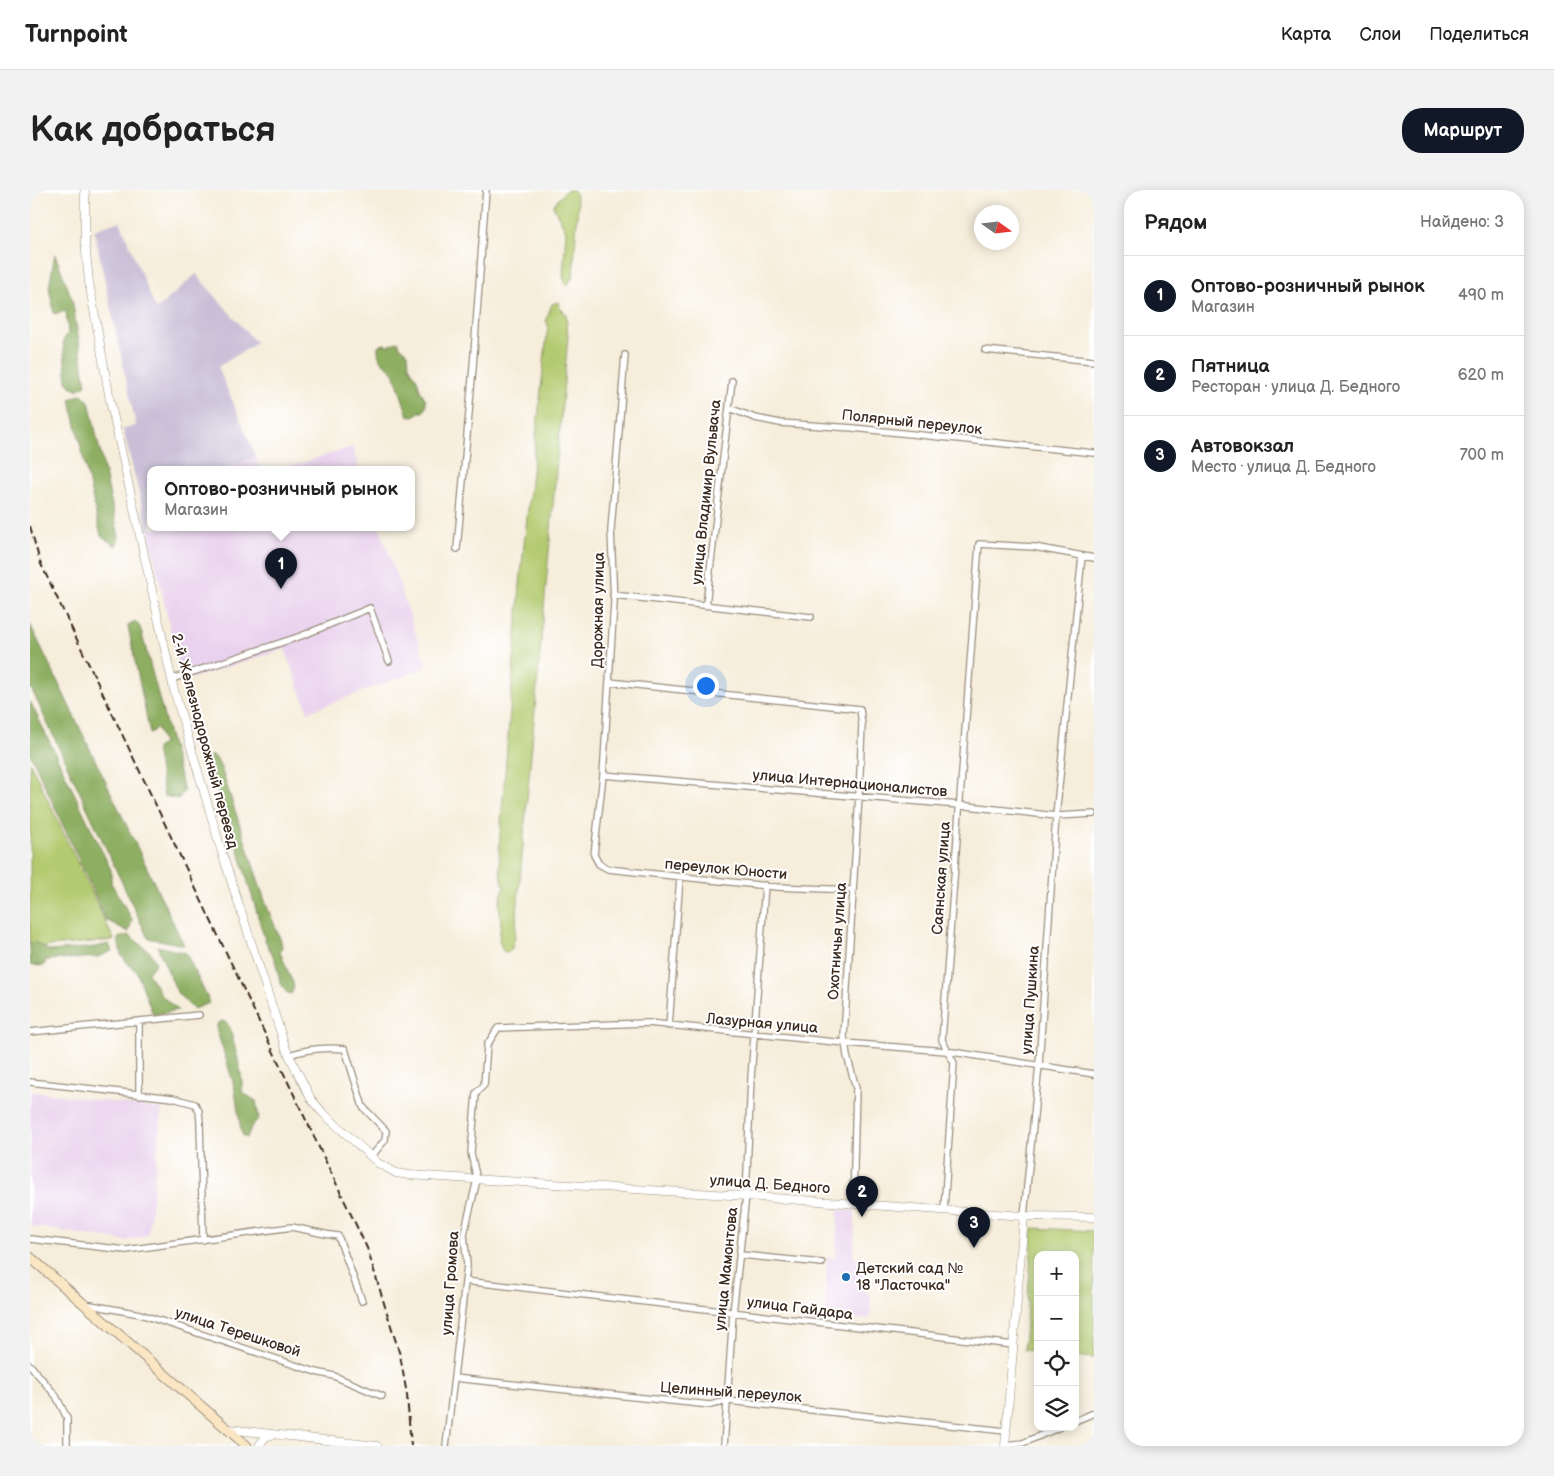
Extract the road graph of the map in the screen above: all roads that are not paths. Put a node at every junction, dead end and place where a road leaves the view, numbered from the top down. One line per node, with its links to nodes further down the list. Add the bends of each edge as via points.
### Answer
1 (85, 190): 16 (street, 2-й Железнодорожный переезд, via 85,242 110,400)
2 (486, 190): 9 (street)
3 (985, 350): 5 (street)
4 (625, 355): 12 (street, Дорожная улица, via 611,530)
5 (1094, 361)
6 (732, 381): 7 (street, улица Владимир Вульвача)
7 (728, 408): 8 (street, Полярный переулок, via 780,423); 13 (street, улица Владимир Вульвача)
8 (1094, 453)
9 (457, 550)
10 (1082, 556): 11 (street); 20 (street, Саянская улица, via 1034,547 979,544); 22 (street, улица Пушкина)
11 (1094, 558)
12 (613, 595): 13 (street); 17 (street, Дорожная улица)
13 (706, 605): 14 (street)
14 (812, 617)
15 (389, 660): 16 (street, via 370,608 301,636)
16 (172, 679): 34 (street, 2-й Железнодорожный переезд, via 222,856)
17 (609, 682): 18 (street, Дорожная улица); 19 (street, Охотничья улица, via 860,709)
18 (603, 774): 19 (street, улица Интернационалистов); 23 (street, Дорожная улица, via 594,855)
19 (859, 796): 20 (street, улица Интернационалистов); 26 (street, Охотничья улица)
20 (959, 804): 22 (street, улица Интернационалистов); 33 (street, Саянская улица, via 942,1040)
21 (1094, 814): 22 (street, улица Интернационалистов)
22 (1056, 816): 35 (street, улица Пушкина)
23 (599, 864): 24 (street, переулок Юности, via 608,869)
24 (680, 877): 25 (street, переулок Юности); 29 (street)
25 (765, 885): 26 (street, переулок Юности); 31 (street, улица Мамонтова)
26 (853, 890): 32 (street, Охотничья улица)
27 (199, 1015): 28 (street)
28 (139, 1021): 30 (street); 39 (street)
29 (669, 1026): 31 (street, Лазурная улица); 38 (street, Лазурная улица, via 648,1023 498,1028 487,1045 484,1086)
30 (30, 1032)
31 (754, 1034): 32 (street, Лазурная улица); 43 (street, улица Мамонтова)
32 (845, 1043): 33 (street, Лазурная улица); 44 (street, Охотничья улица, via 856,1088)
33 (946, 1051): 35 (street, Лазурная улица); 45 (street, Саянская улица, via 954,1063)
34 (289, 1055): 40 (street, 2-й Железнодорожный переезд, via 315,1105); 40 (street, via 345,1049 364,1107 386,1131 385,1140)
35 (1040, 1065): 36 (street, Лазурная улица); 46 (street, улица Пушкина)
36 (1094, 1074)
37 (30, 1082): 39 (street)
38 (476, 1093): 42 (street, улица Громова, via 471,1154)
39 (139, 1095): 49 (street, via 173,1098 195,1104 199,1111)
40 (371, 1157): 41 (street, 2-й Железнодорожный переезд, via 396,1173)
41 (443, 1177): 42 (street, улица Д. Бедного)
42 (477, 1180): 43 (street, улица Д. Бедного); 53 (street, улица Громова, via 464,1234)
43 (746, 1196): 44 (street, улица Д. Бедного); 50 (street, улица Мамонтова)
44 (853, 1204): 45 (street, улица Д. Бедного)
45 (944, 1210): 46 (street, улица Д. Бедного)
46 (1024, 1216): 47 (street, улица Д. Бедного); 57 (street, улица Пушкина)
47 (1094, 1217)
48 (30, 1239): 49 (street, via 126,1250)
49 (203, 1240): 54 (street, via 292,1227 338,1236)
50 (741, 1255): 52 (street); 56 (street, улица Мамонтова)
51 (30, 1257): 55 (main road, улица Терешковой)
52 (822, 1263)
53 (465, 1281): 56 (street, улица Гайдара); 59 (street, улица Громова)
54 (362, 1301)
55 (83, 1303): 60 (street, улица Терешковой, via 142,1315 334,1376); 64 (main road, улица Терешковой)
56 (733, 1313): 57 (street, улица Гайдара); 61 (street, улица Мамонтова)
57 (1014, 1345): 65 (street, улица Пушкина)
58 (30, 1365): 68 (street, via 56,1396 67,1418)
59 (454, 1378): 61 (street, Целинный переулок, via 710,1405); 72 (street, улица Громова)
60 (382, 1396)
61 (728, 1401): 65 (street, Целинный переулок); 73 (street, улица Мамонтова)
62 (1094, 1413): 63 (street)
63 (1079, 1419)
64 (228, 1429): 67 (street); 69 (main road, улица Терешковой)
65 (1006, 1431): 74 (street, улица Пушкина)
66 (1051, 1431): 74 (street, via 1023,1443)
67 (274, 1434): 70 (street, via 265,1437); 71 (street)
68 (67, 1446)
69 (247, 1446)
70 (259, 1446)
71 (377, 1446)
72 (446, 1446)
73 (724, 1446)
74 (1005, 1446)

